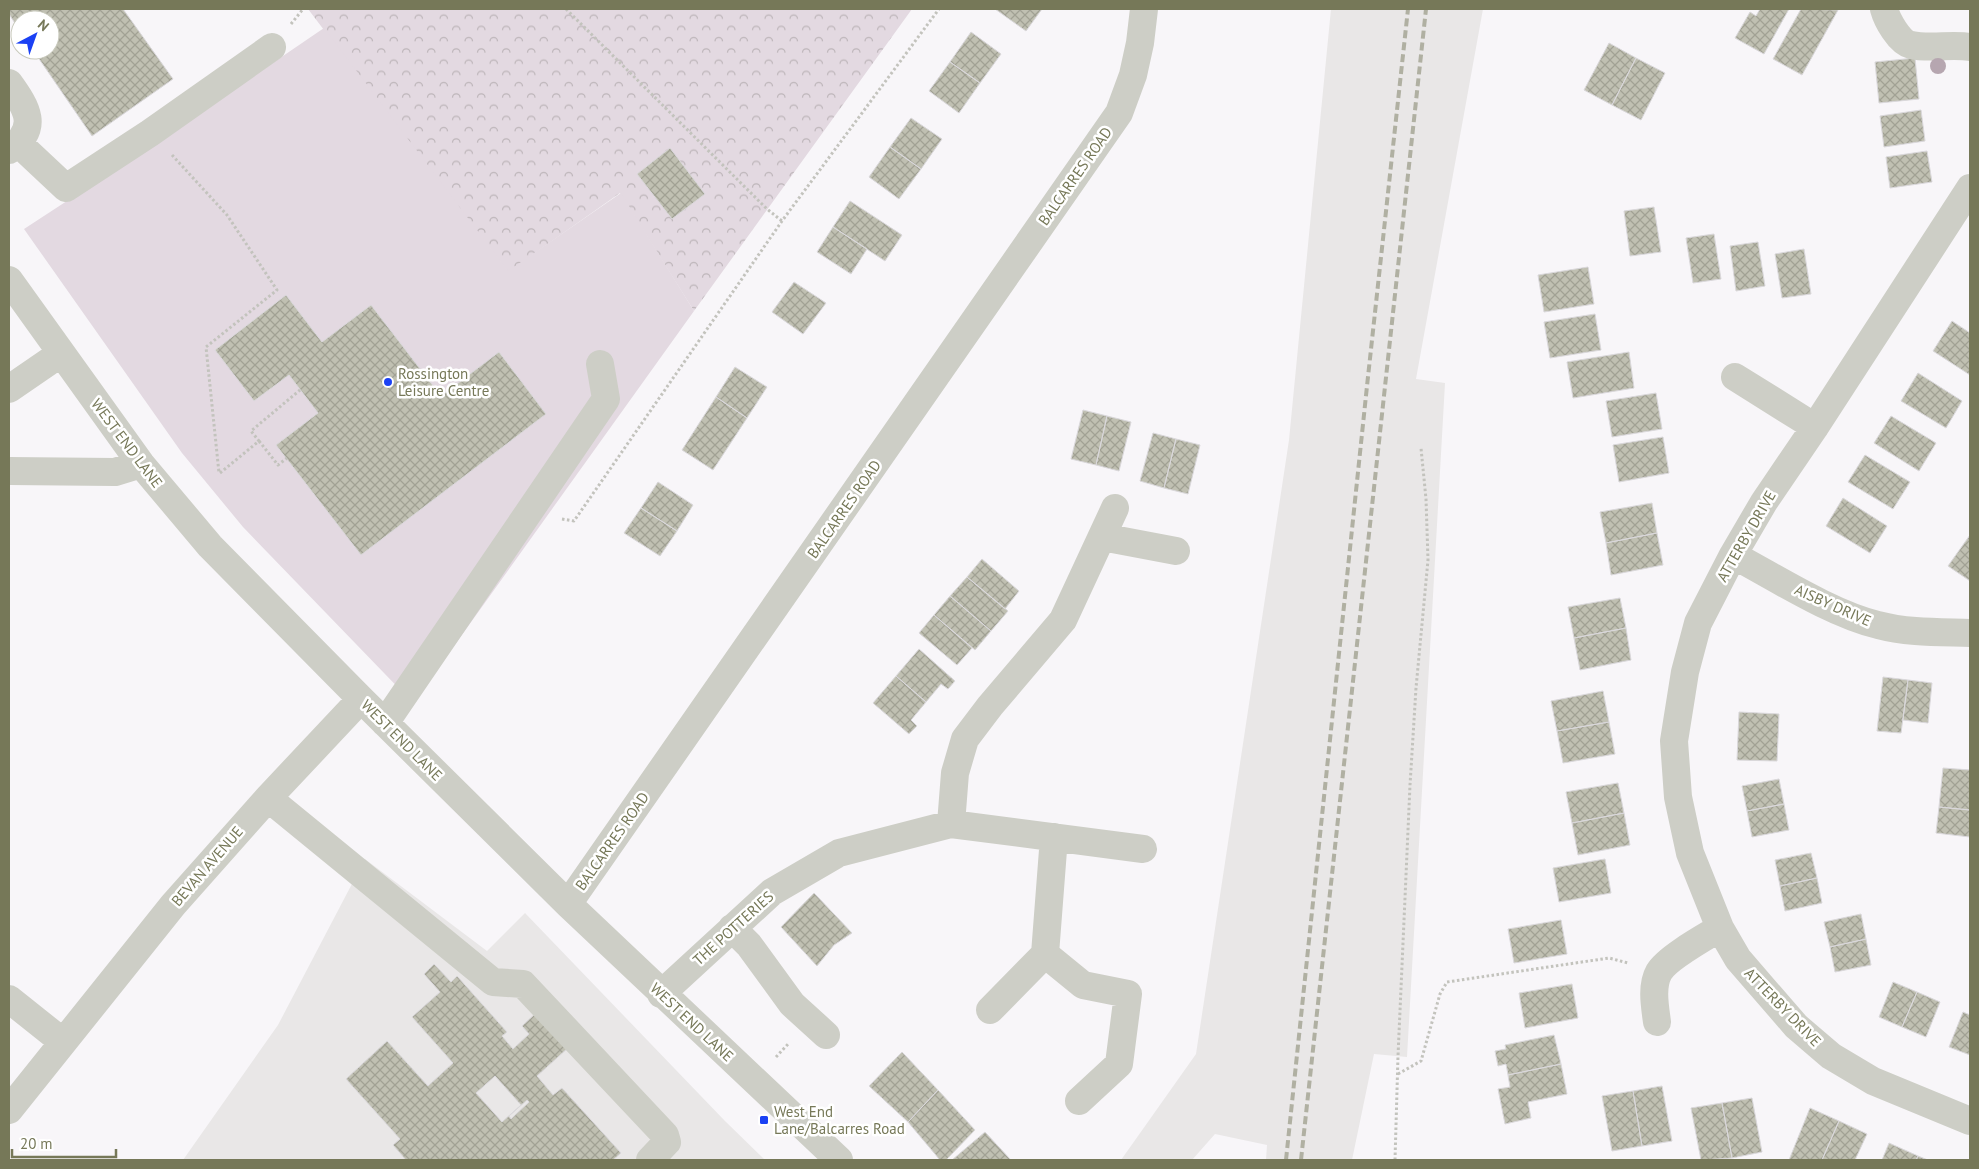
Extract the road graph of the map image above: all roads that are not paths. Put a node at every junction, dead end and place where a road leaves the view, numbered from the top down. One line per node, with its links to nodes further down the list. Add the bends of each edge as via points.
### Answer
1 (1144, 9): 27 (street, BALCARRES ROAD, via 1133,75 1119,113)
2 (1884, 9): 4 (street, via 1896,33 1910,45)
3 (272, 47): 6 (street, via 66,188)
4 (1970, 47)
5 (9, 83): 6 (street, via 27,115 26,134)
6 (13, 146)
7 (1970, 188): 13 (street, ATTERBY DRIVE)
8 (9, 280): 9 (street, WEST END LANE)
9 (60, 354): 12 (street); 14 (street, WEST END LANE)
10 (600, 364): 22 (street, via 606,399)
11 (1735, 378): 13 (street)
12 (9, 389)
13 (1816, 427): 19 (street, ATTERBY DRIVE, via 1764,502)
14 (141, 464): 15 (street, via 115,472); 21 (street, WEST END LANE, via 210,546)
15 (9, 471)
16 (1115, 508): 17 (street)
17 (1102, 537): 18 (street); 24 (street, via 1063,620 965,739 955,773)
18 (1176, 551)
19 (1733, 555): 20 (street, AISBY DRIVE, via 1833,609 1878,625 1922,632); 29 (street, ATTERBY DRIVE, via 1698,624 1685,672 1674,741 1678,797 1690,853)
20 (1970, 633)
21 (361, 699): 22 (street, WEST END LANE); 23 (street, BEVAN AVENUE)
22 (385, 723): 27 (street, WEST END LANE)
23 (268, 798): 36 (street, BEVAN AVENUE, via 173,905); 40 (street, via 493,982 523,984 666,1135 667,1142)
24 (951, 824): 25 (street, THE POTTERIES); 28 (street, THE POTTERIES, via 840,853 772,892)
25 (1054, 837): 26 (street, THE POTTERIES); 30 (street)
26 (1143, 849)
27 (568, 904): 31 (street, WEST END LANE)
28 (732, 928): 31 (street, THE POTTERIES); 35 (street, via 749,945 792,1004)
29 (1720, 928): 34 (street, via 1679,953 1659,972 1653,998); 39 (street, ATTERBY DRIVE, via 1738,960 1796,1026 1831,1056 1872,1081)
30 (1045, 954): 33 (street); 37 (street, via 1083,985 1128,994 1119,1064)
31 (661, 994): 41 (street, WEST END LANE)
32 (9, 999): 36 (street)
33 (990, 1010)
34 (1657, 1022)
35 (826, 1035)
36 (63, 1042): 38 (street, BEVAN AVENUE)
37 (1079, 1101)
38 (9, 1110)
39 (1970, 1122)
40 (650, 1160)
41 (839, 1160)

